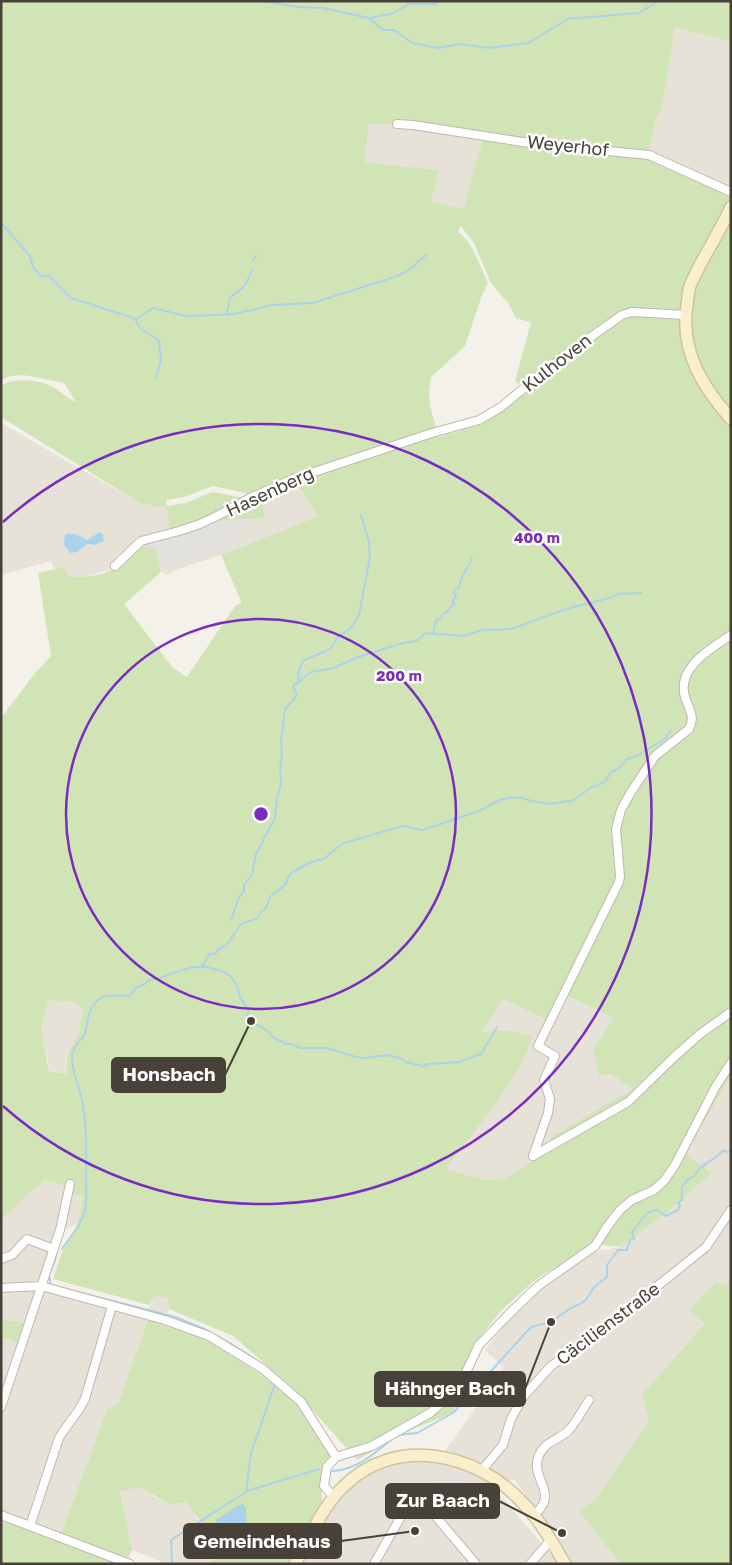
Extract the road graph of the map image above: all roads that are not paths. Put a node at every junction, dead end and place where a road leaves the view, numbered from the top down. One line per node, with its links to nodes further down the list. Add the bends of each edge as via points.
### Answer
1 (397, 124): 2 (street, Weyerhof, via 536,144 650,155)
2 (731, 192)
3 (731, 207): 4 (street, via 690,287)
4 (685, 315): 5 (street, via 693,362 705,387); 6 (street, Kulhoven, via 632,312 622,315 490,415)
5 (731, 419)
6 (432, 433): 7 (street, Hasenberg, via 310,473 252,497 200,524 141,541)
7 (116, 566)
8 (731, 635): 9 (street, via 689,668 684,691 692,724 655,756 621,810 616,829 619,882 538,1046 556,1056 544,1080 549,1106 533,1156 628,1102 700,1034)
9 (731, 1012)
10 (731, 1063): 20 (street, via 664,1181 620,1210 594,1246 538,1286 513,1310 479,1345 458,1389 430,1413 372,1446)
11 (70, 1184): 13 (street)
12 (731, 1210): 21 (street, Cäcilienstraße, via 706,1247 640,1301 551,1366 523,1397 511,1419 503,1445)
13 (54, 1249): 14 (street, via 27,1239 12,1255); 15 (street)
14 (1, 1260)
15 (41, 1286): 16 (street); 17 (street); 19 (street)
16 (1, 1288)
17 (112, 1306): 20 (street, via 209,1336 263,1369 301,1402); 25 (street, via 85,1399 59,1438)
18 (589, 1400): 24 (street, via 568,1431 550,1442 540,1454 537,1464 546,1500)
19 (1, 1407)
20 (336, 1457): 22 (street, via 327,1467 324,1486)
21 (481, 1471): 22 (street, via 439,1457 392,1458 356,1475); 24 (street, via 512,1492)
22 (334, 1497): 28 (street)
23 (1, 1515): 25 (street)
24 (534, 1515): 26 (street)
25 (30, 1526): 27 (street)
26 (551, 1540): 31 (street); 32 (street)
27 (130, 1564)
28 (295, 1564)
29 (374, 1564): 30 (street, via 415,1492)
30 (476, 1564)
31 (530, 1564)
32 (565, 1564)

